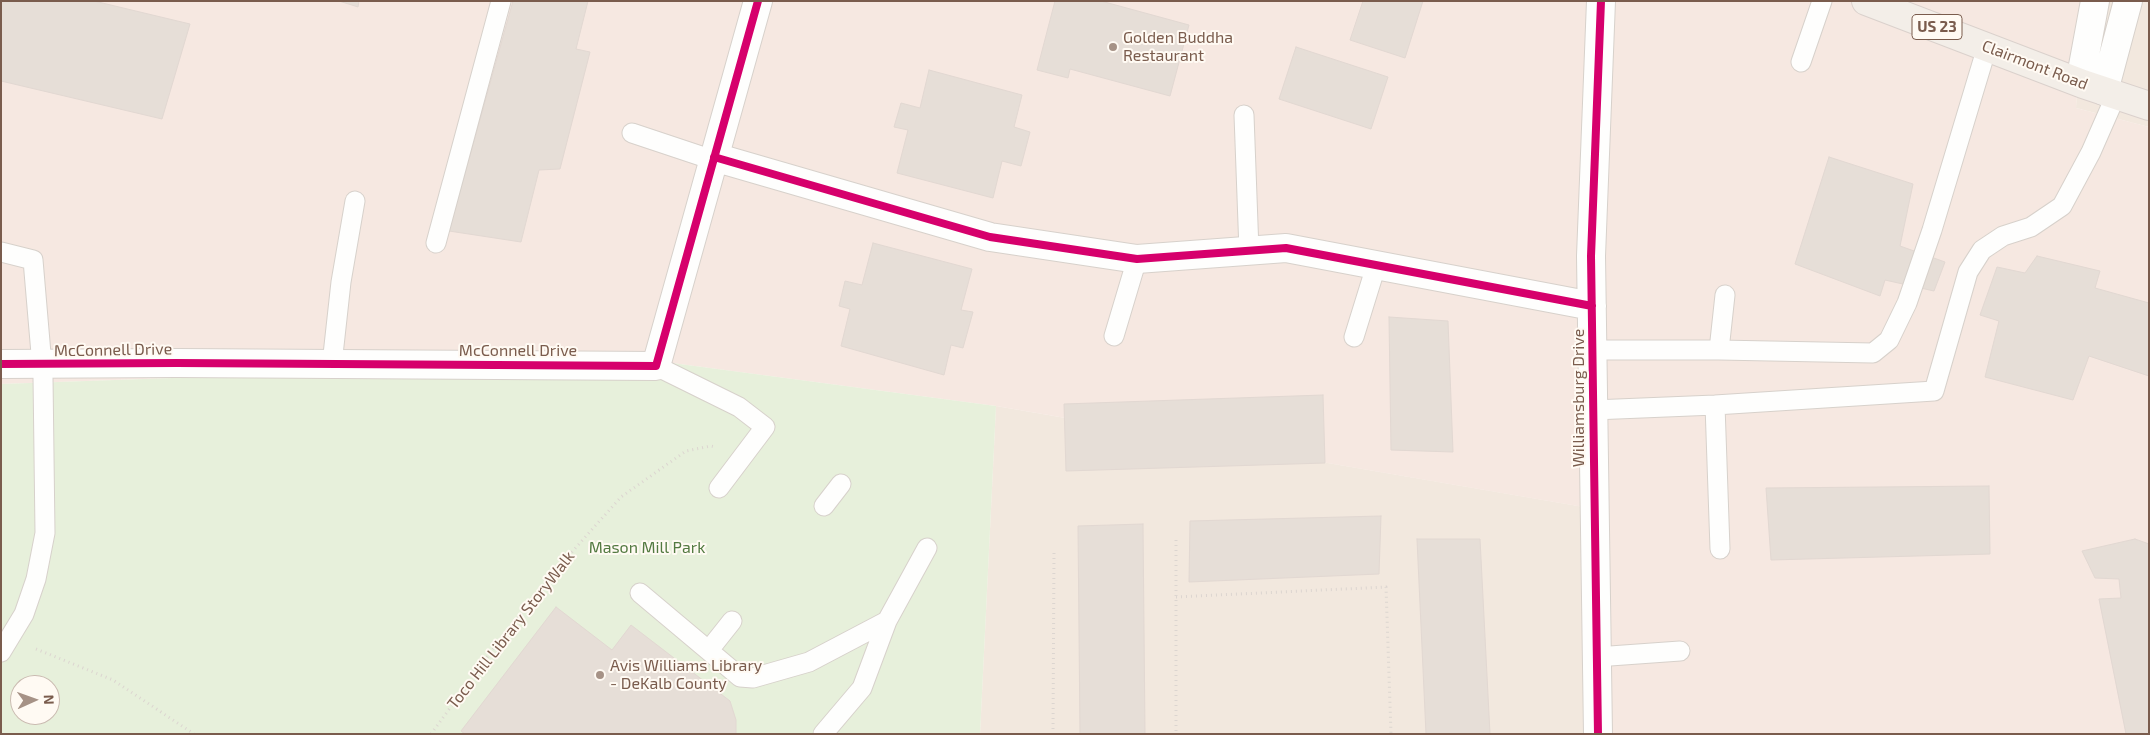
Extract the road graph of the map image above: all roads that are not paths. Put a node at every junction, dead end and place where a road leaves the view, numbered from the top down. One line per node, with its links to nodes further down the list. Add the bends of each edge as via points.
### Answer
1 (501, 1): 16 (lane)
2 (758, 1): 14 (street)
3 (1601, 1): 22 (street, Williamsburg Drive)
4 (1822, 1): 9 (lane)
5 (2095, 1): 10 (street)
6 (2128, 1): 10 (street)
7 (1880, 3): 8 (main road, Clairmont Road / US 23)
8 (1987, 47): 10 (main road, Clairmont Road / US 23); 26 (lane, via 1932,230 1889,340 1873,352)
9 (1801, 62)
10 (2100, 89): 11 (main road, Clairmont Road / US 23); 31 (lane, via 2089,156 2062,206 2031,228 2003,236 1982,250 1968,272 1934,390)
11 (2149, 106)
12 (1244, 115): 17 (lane)
13 (632, 133): 14 (lane)
14 (714, 159): 19 (street, via 990,237); 30 (street)
15 (355, 201): 29 (lane, via 341,282)
16 (436, 244)
17 (1249, 251): 19 (street); 20 (street, via 1286,248)
18 (1, 252): 28 (lane, via 33,260)
19 (1137, 259): 23 (lane)
20 (1376, 266): 22 (street); 24 (lane)
21 (1725, 295): 26 (lane)
22 (1592, 306): 25 (street, Williamsburg Drive)
23 (1114, 336)
24 (1354, 337)
25 (1592, 350): 26 (lane); 32 (street, Williamsburg Drive)
26 (1719, 350)
27 (1, 364): 28 (street, McConnell Drive)
28 (41, 364): 29 (street, McConnell Drive); 43 (lane, via 45,533 36,579 24,614)
29 (332, 364): 30 (street, McConnell Drive)
30 (656, 366): 34 (lane, via 739,407 765,427)
31 (1715, 405): 32 (lane); 37 (lane)
32 (1593, 410): 44 (street, Williamsburg Drive)
33 (841, 484): 35 (lane)
34 (719, 488)
35 (824, 506)
36 (927, 548): 40 (lane)
37 (1720, 549)
38 (640, 592): 41 (lane)
39 (732, 621): 41 (lane)
40 (886, 621): 41 (lane, via 809,662 753,678 740,677); 45 (lane, via 862,688)
41 (708, 650)
42 (1680, 651): 44 (lane)
43 (1, 652)
44 (1596, 657): 46 (street, Williamsburg Drive)
45 (823, 734)
46 (1598, 734)

